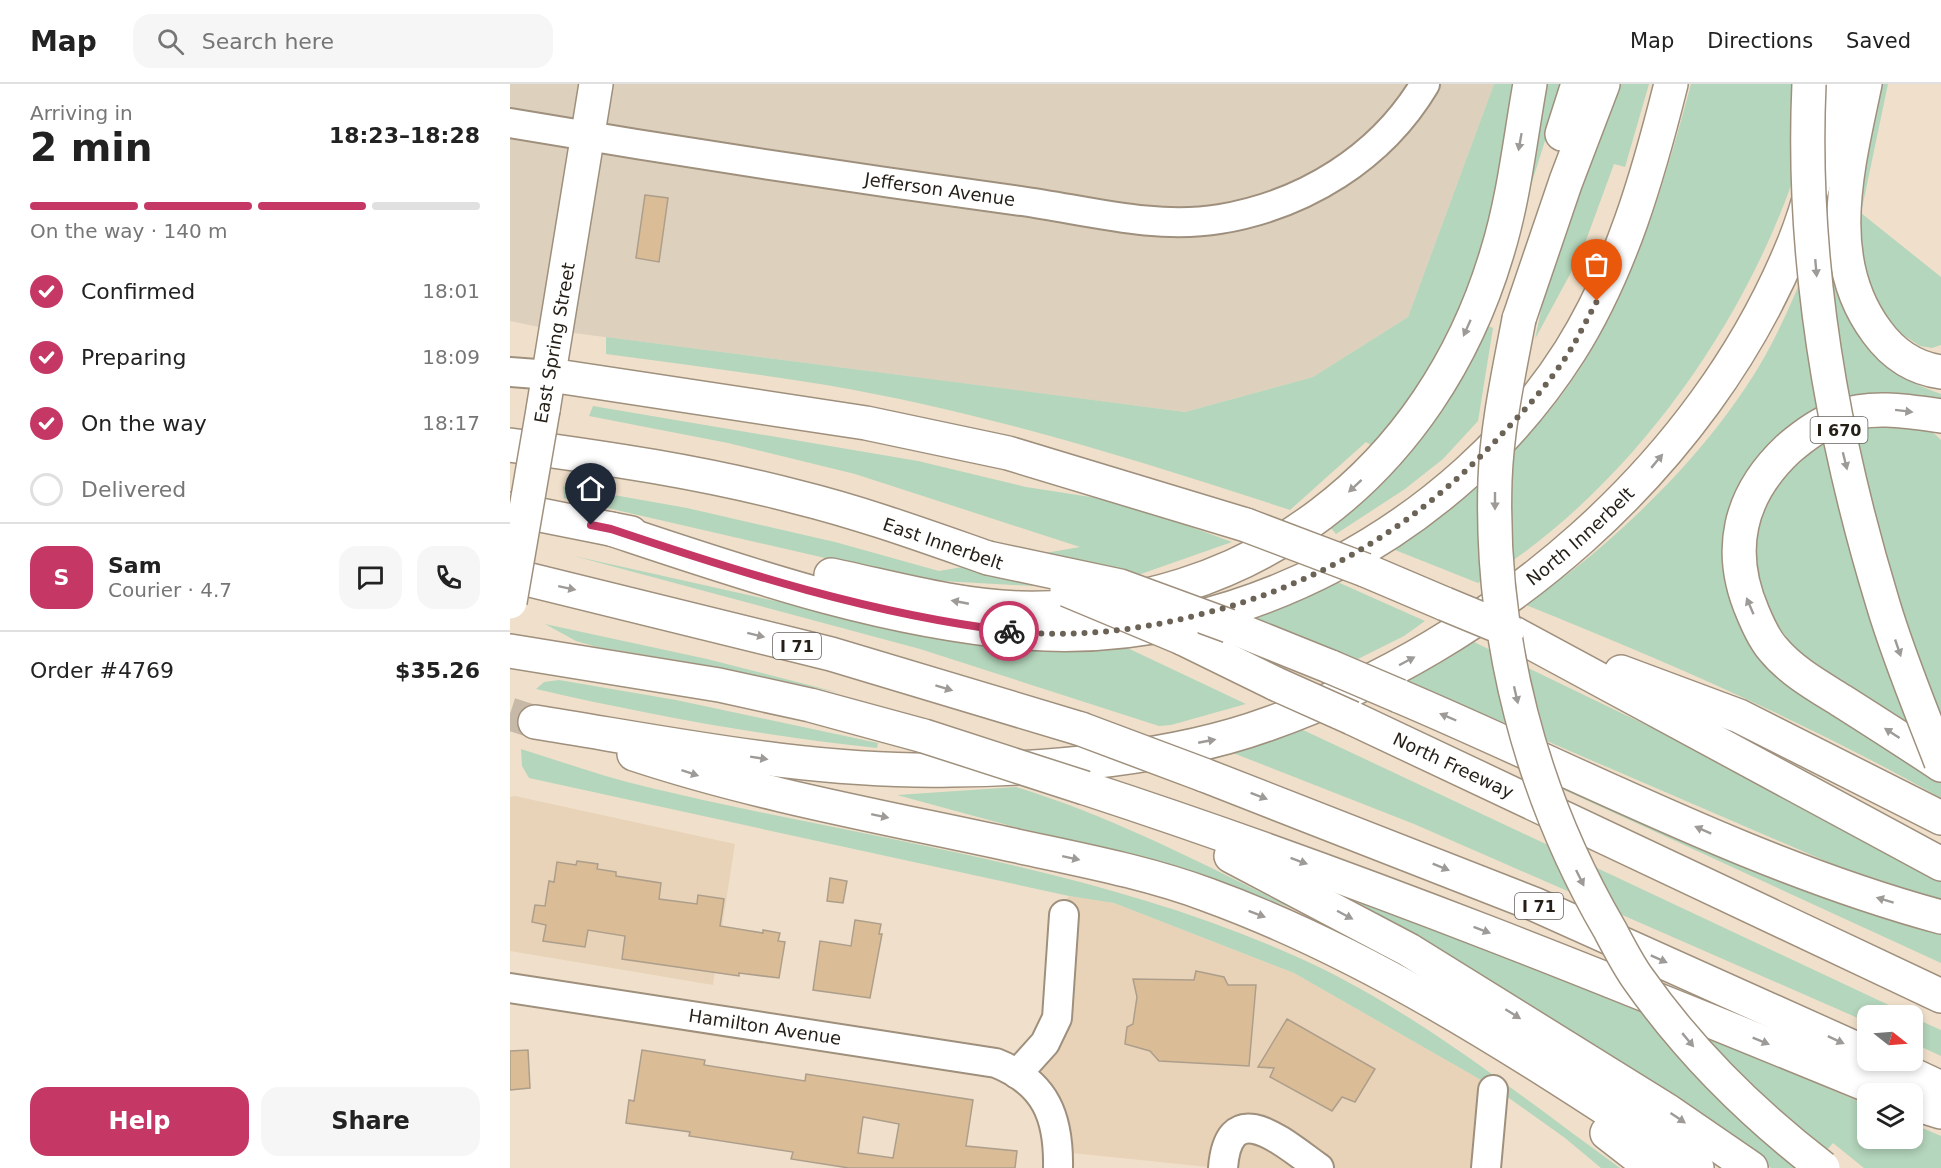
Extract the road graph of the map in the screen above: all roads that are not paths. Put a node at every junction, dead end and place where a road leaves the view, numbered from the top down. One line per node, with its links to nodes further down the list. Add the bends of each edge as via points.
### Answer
1 (596, 84): 11 (main road, East Spring Street)
2 (1425, 84): 11 (street, Jefferson Avenue, via 1398,123 1359,159 1277,205 1219,219 1160,221)
3 (1530, 84): 19 (main road, one-way to 19, via 1498,252 1484,293 1432,397 1400,440 1352,489 1330,508 1254,557 1210,577 1172,588 1096,604 1021,608 968,604)
4 (1578, 84): 12 (main road, via 1536,218)
5 (1603, 84): 12 (main road)
6 (1671, 84): 19 (main road, via 1653,158 1627,232 1570,351 1533,402 1473,466 1416,514 1364,550 1291,585 1243,603 1151,627 1028,633 891,612 748,575)
7 (1809, 84): 26 (main road, I 670, one-way to 26, bridge, via 1810,211 1820,306 1844,456 1883,605)
8 (1838, 84): 34 (main road, North Innerbelt, via 1795,241 1734,360 1692,418 1642,479 1584,534 1502,601 1430,648 1354,688 1268,724 1224,737 1109,760 954,771 791,763 535,722 703,777 1117,868 1205,894 1306,933)
9 (1865, 84): 14 (main road, via 1842,210 1843,245 1853,288 1866,318 1888,347 1909,363)
10 (510, 123): 11 (street, Jefferson Avenue)
11 (589, 136): 15 (main road, East Spring Street)
12 (1519, 319): 50 (main road, one-way to 50, bridge, via 1503,401 1496,468 1496,551 1506,651 1530,752 1580,879 1638,980 1716,1071 1775,1131)
13 (510, 372): 15 (street)
14 (1941, 372)
15 (550, 375): 22 (main road, East Spring Street, bridge); 23 (main road, bridge, via 866,423 1008,453 1246,525)
16 (1941, 416): 26 (main road, one-way to 16, via 1802,676 1773,649 1744,592 1738,557 1742,522 1755,488 1773,463 1804,435 1838,417 1890,409)
17 (510, 445): 20 (main road, East Innerbelt, via 654,465 746,484 810,500)
18 (510, 509): 19 (main road)
19 (611, 529)
20 (988, 558): 25 (main road, East Innerbelt, bridge, via 1182,638); 31 (main road, one-way to 20, bridge, via 1796,869 1332,667 1228,626 1120,586)
21 (510, 575): 35 (main road, I 71, one-way to 35, bridge, via 831,654 1081,729 1534,904)
22 (510, 602)
23 (1508, 630): 28 (main road, via 1739,716); 29 (main road)
24 (510, 651): 27 (main road, bridge, via 719,685 810,705 924,736)
25 (1352, 718): 33 (main road, North Freeway)
26 (1941, 763)
27 (1085, 788): 38 (main road, one-way to 38, via 1359,883 1610,979); 49 (main road, one-way to 49, via 1265,872 1410,950 1668,1111)
28 (1941, 818)
29 (1941, 864)
30 (1064, 915): 37 (street, via 1057,1017 1045,1043)
31 (1941, 917)
32 (510, 987): 37 (street, Hamilton Avenue, via 985,1060)
33 (1941, 996)
34 (1464, 1021): 47 (main road); 48 (main road)
35 (1857, 1049)
36 (1905, 1071): 39 (main road)
37 (1017, 1074): 44 (street, Hamilton Avenue, via 1036,1088 1050,1109 1058,1137)
38 (1862, 1083)
39 (1941, 1088)
40 (1493, 1090): 46 (street)
41 (1923, 1106): 42 (main road)
42 (1941, 1112)
43 (1224, 1161): 45 (street, via 1231,1137 1244,1128 1255,1127)
44 (1058, 1168)
45 (1319, 1168)
46 (1486, 1168)
47 (1652, 1168)
48 (1697, 1168)
49 (1751, 1168)
50 (1823, 1168)

